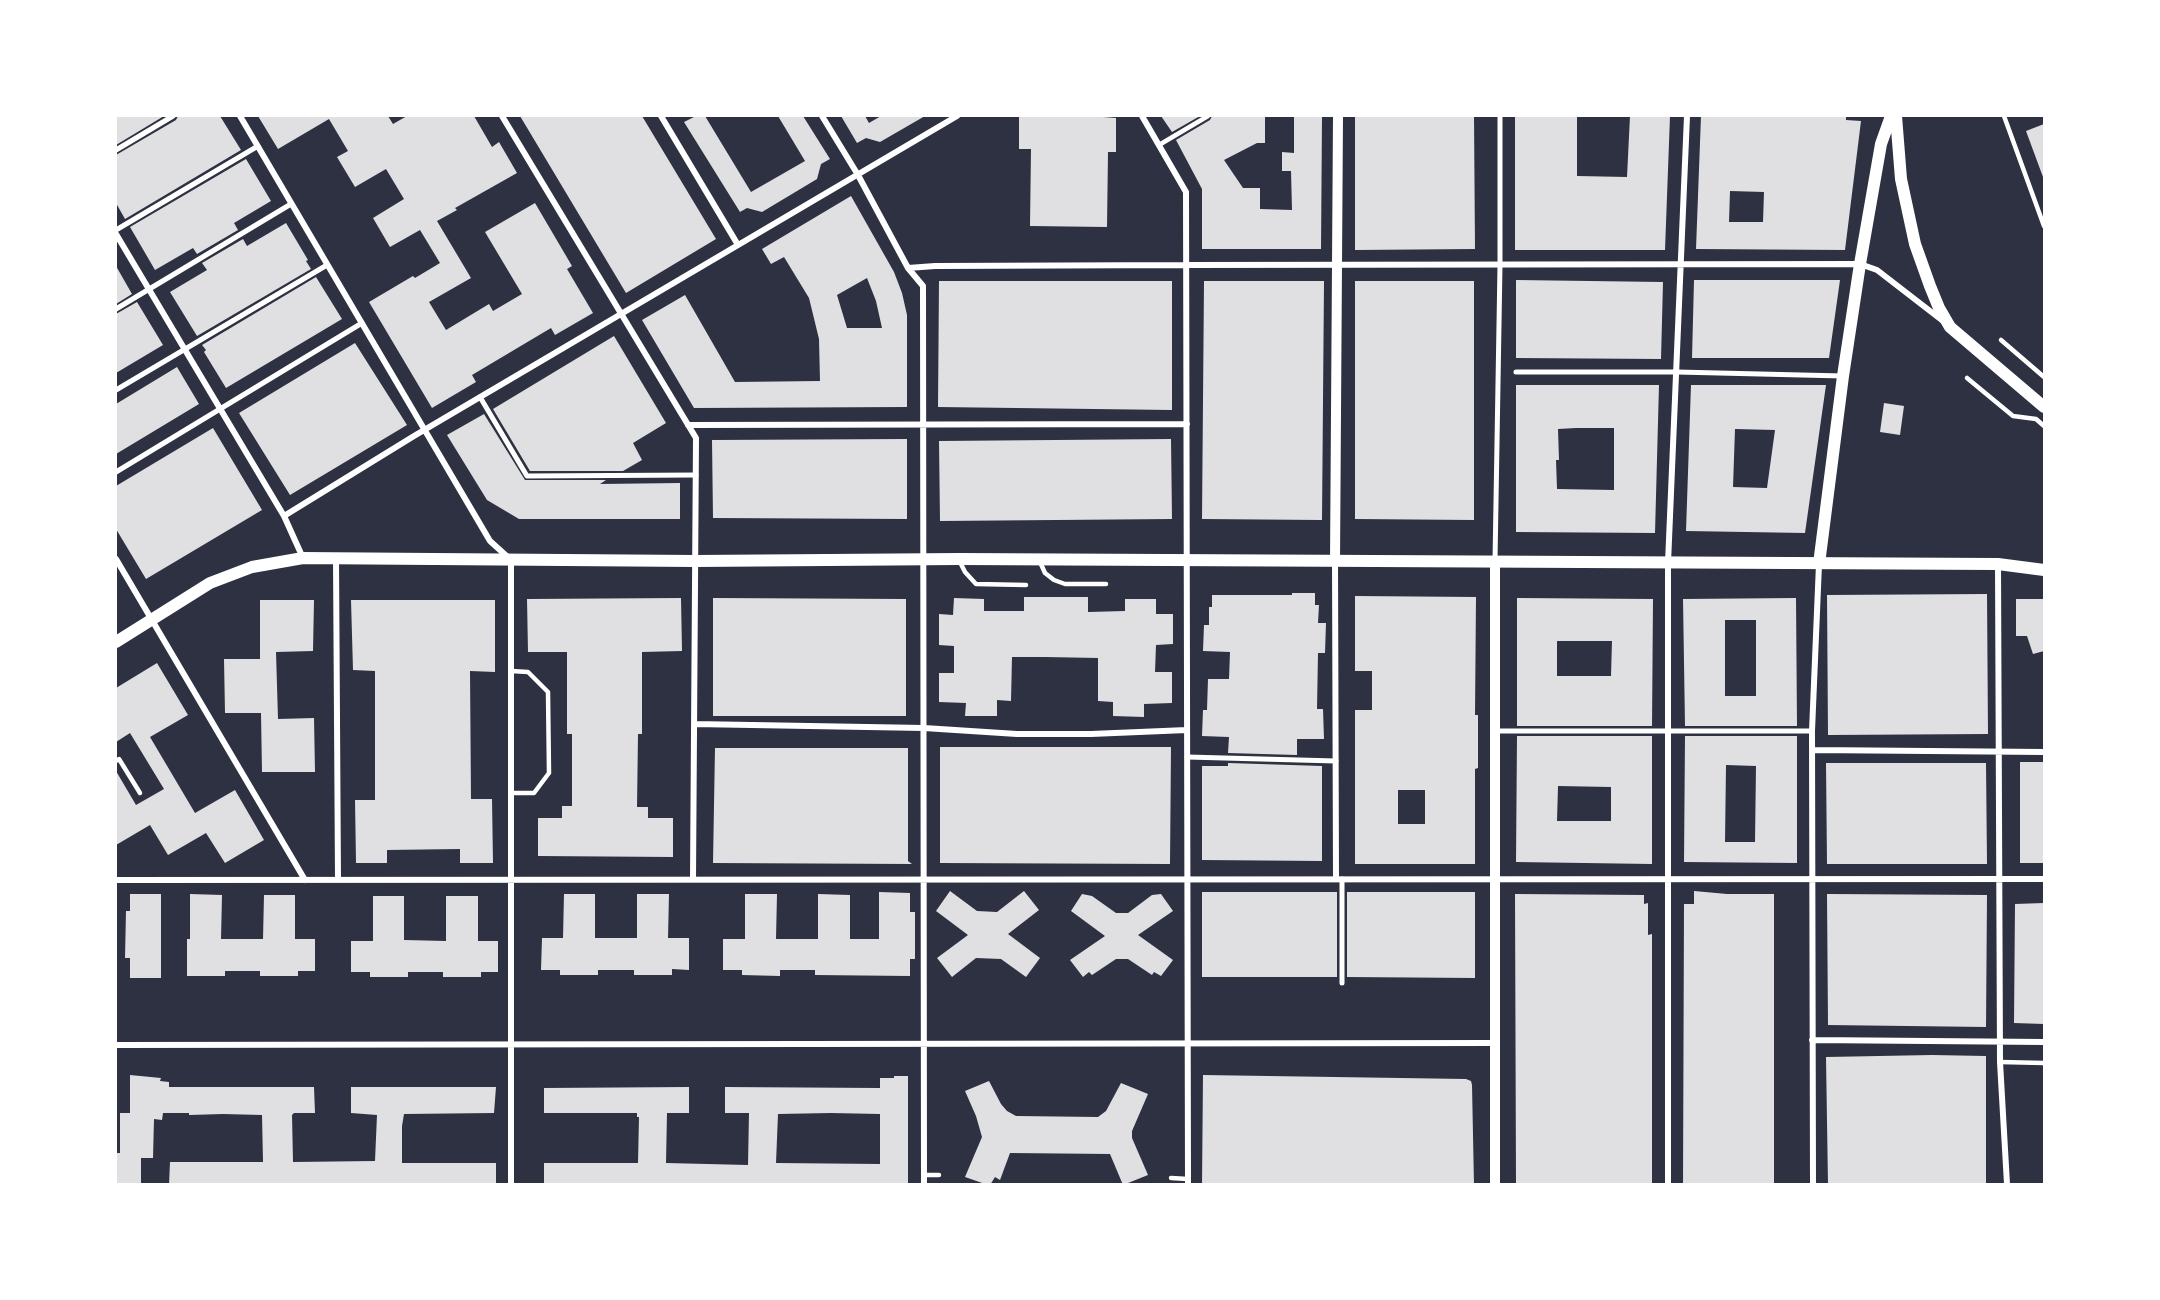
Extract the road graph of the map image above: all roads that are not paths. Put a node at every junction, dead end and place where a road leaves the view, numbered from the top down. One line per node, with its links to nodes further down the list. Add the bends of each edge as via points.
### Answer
1 (173, 116): 17 (street)
2 (240, 116): 16 (street)
3 (502, 116): 32 (street)
4 (661, 116): 22 (street)
5 (822, 116): 18 (street)
6 (957, 116): 18 (street)
7 (1142, 116): 15 (street)
8 (1208, 116): 15 (lane)
9 (1338, 116): 28 (street)
10 (1500, 116): 26 (street)
11 (1687, 116): 27 (street)
12 (1892, 116): 23 (main road, via 1881,144)
13 (1896, 116): 34 (main road, via 1901,179 1915,244)
14 (2004, 116): 20 (lane)
15 (1159, 145): 25 (street, via 1186,192)
16 (258, 146): 19 (street); 21 (street)
17 (116, 150)
18 (858, 175): 22 (street); 29 (street)
19 (291, 204): 24 (street); 30 (street)
20 (2044, 226)
21 (116, 232): 30 (street)
22 (738, 244): 32 (street)
23 (1860, 264): 27 (street); 34 (street, via 1877,270); 39 (main road)
24 (327, 265): 33 (street); 36 (street)
25 (1187, 265): 28 (street); 29 (street); 47 (street)
26 (1500, 265): 27 (street); 28 (street); 65 (street)
27 (1681, 265): 38 (street)
28 (1338, 266): 63 (street)
29 (909, 268): 46 (street, via 923,286)
30 (148, 289): 31 (street); 36 (street)
31 (116, 309)
32 (621, 315): 43 (street); 48 (street)
33 (362, 323): 45 (street); 50 (street)
34 (1950, 327): 44 (main road)
35 (2001, 340): 40 (lane)
36 (184, 350): 42 (street); 45 (street)
37 (1516, 372): 38 (street)
38 (1677, 372): 39 (street); 66 (street)
39 (1843, 376): 67 (main road)
40 (2044, 377)
41 (1967, 378): 49 (lane, via 2013,416 2036,419)
42 (116, 390)
43 (480, 398): 50 (street); 52 (street, via 527,476)
44 (2044, 407)
45 (220, 409): 51 (street); 53 (street)
46 (924, 424): 47 (street); 48 (street); 59 (street)
47 (1187, 424): 62 (street)
48 (688, 425): 52 (street, via 696,438)
49 (2044, 426)
50 (425, 430): 53 (street); 58 (street, via 490,541)
51 (116, 472)
52 (696, 475): 61 (street)
53 (284, 516): 54 (street)
54 (303, 558): 56 (main road); 72 (main road, via 252,567 210,583)
55 (116, 559): 72 (street)
56 (336, 559): 58 (main road); 100 (street)
57 (959, 559): 59 (main road); 60 (main road); 71 (lane, via 976,584)
58 (511, 560): 61 (main road); 74 (street)
59 (923, 560): 61 (main road); 76 (street)
60 (1039, 560): 62 (main road); 70 (lane, via 1045,573 1065,584)
61 (695, 561): 75 (street)
62 (1186, 561): 63 (main road); 77 (street)
63 (1335, 561): 65 (main road); 86 (street)
64 (2044, 561): 68 (main road)
65 (1495, 562): 66 (main road); 78 (street)
66 (1668, 563): 67 (main road); 79 (street)
67 (1819, 564): 68 (main road); 80 (street)
68 (1998, 564): 69 (main road); 83 (street)
69 (2044, 570)
70 (1106, 584)
71 (1026, 585)
72 (151, 620): 73 (main road); 99 (street)
73 (116, 642)
74 (511, 671): 87 (street); 87 (lane, via 528,672 548,692 549,761 549,773 534,793)
75 (694, 724): 76 (street); 89 (street)
76 (924, 728): 77 (street, via 1028,734); 90 (street)
77 (1187, 730): 84 (street)
78 (1496, 731): 79 (street); 93 (street)
79 (1669, 731): 80 (street); 94 (street)
80 (1812, 731): 81 (street)
81 (1813, 750): 83 (street); 95 (street)
82 (2044, 752): 83 (street)
83 (2000, 753): 96 (street)
84 (1187, 757): 86 (street); 91 (street)
85 (116, 761): 88 (lane, via 119,759)
86 (1336, 761): 92 (street)
87 (511, 793): 101 (street)
88 (140, 794)
89 (693, 879): 90 (street); 101 (street)
90 (924, 879): 91 (street); 109 (street)
91 (1188, 879): 92 (street); 105 (street)
92 (1339, 879): 93 (street); 102 (street)
93 (1494, 879): 94 (street); 106 (street)
94 (1669, 879): 95 (street); 120 (street)
95 (1812, 879): 96 (street); 103 (street)
96 (2000, 879): 97 (street); 107 (street)
97 (2044, 879)
98 (116, 880): 99 (street)
99 (305, 880): 100 (street)
100 (338, 880): 101 (street)
101 (511, 880): 108 (street)
102 (1342, 983)
103 (1812, 1040): 107 (street); 121 (street)
104 (2044, 1042): 107 (street)
105 (1188, 1043): 106 (street); 109 (street); 116 (street)
106 (1494, 1043): 119 (street)
107 (2000, 1043): 111 (street)
108 (511, 1044): 109 (street); 110 (street); 117 (street)
109 (924, 1044): 113 (street)
110 (116, 1045)
111 (2000, 1062): 112 (lane); 122 (street)
112 (2044, 1063)
113 (924, 1175): 114 (lane); 118 (street)
114 (939, 1175)
115 (1171, 1178): 116 (lane)
116 (1188, 1182)
117 (511, 1185)
118 (924, 1185)
119 (1495, 1185)
120 (1668, 1185)
121 (1813, 1185)
122 (2007, 1185)

